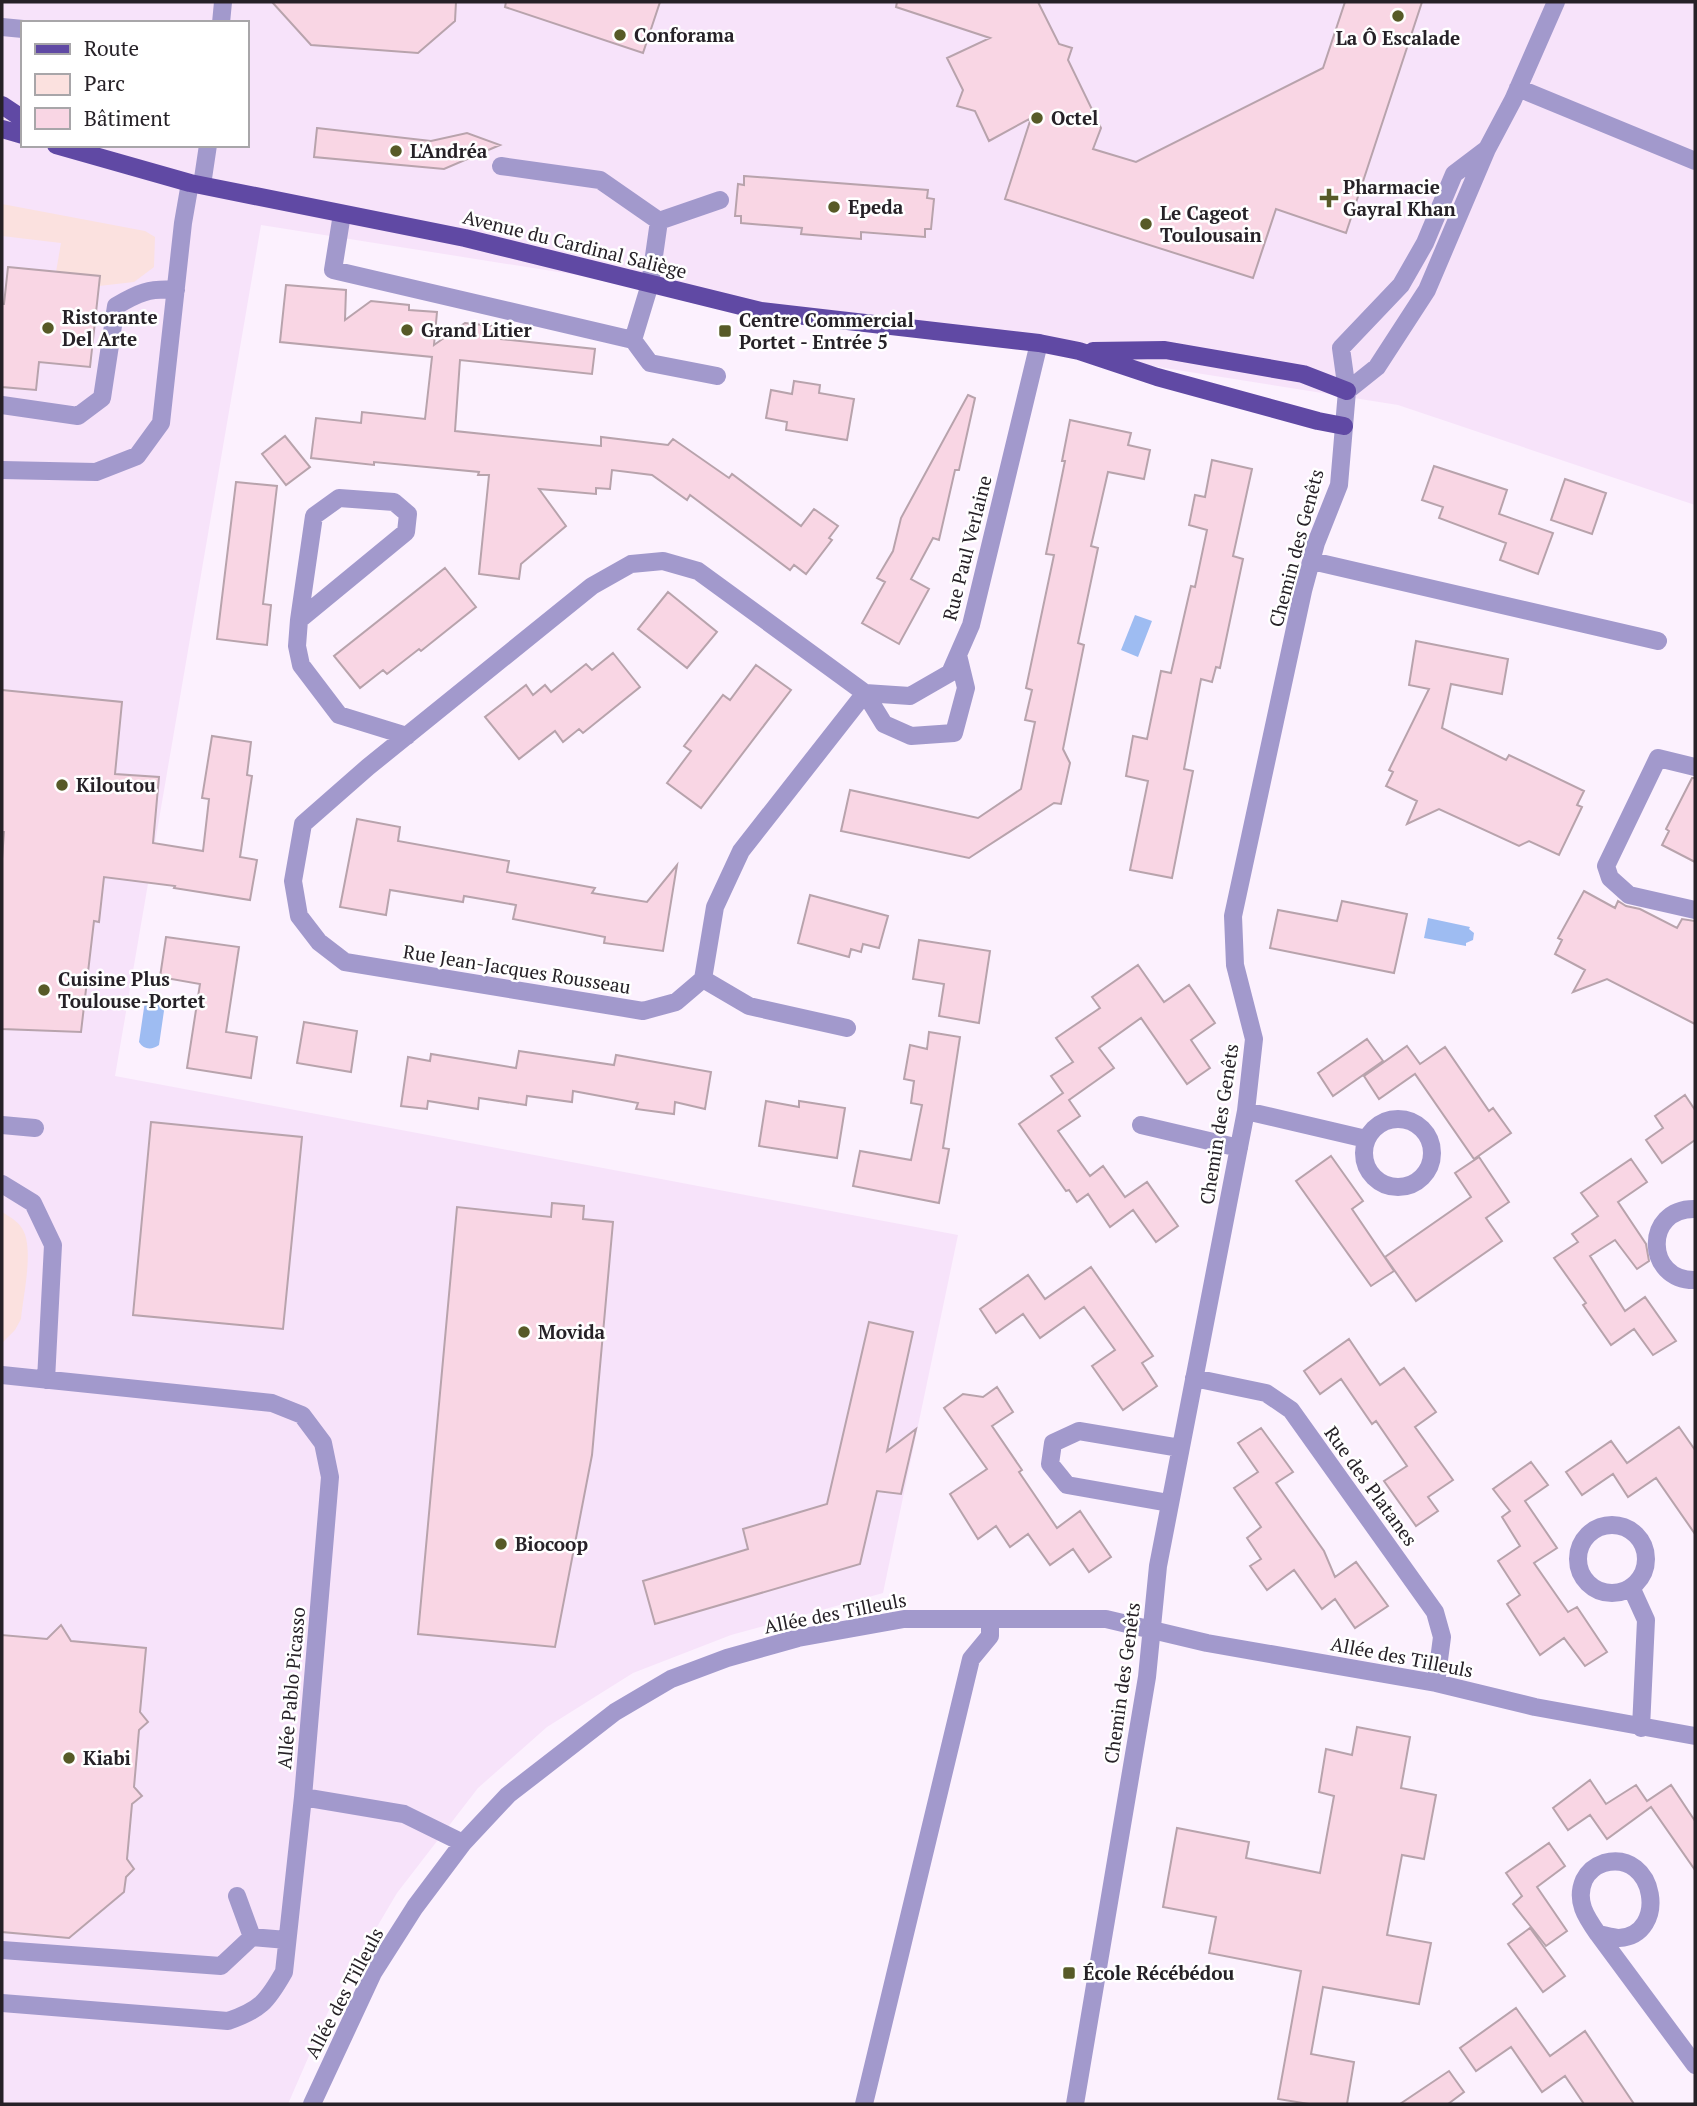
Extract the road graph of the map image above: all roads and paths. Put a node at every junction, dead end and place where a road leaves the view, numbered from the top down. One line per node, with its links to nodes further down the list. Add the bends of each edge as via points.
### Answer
1 (223, 2): 3 (street)
2 (1556, 2): 6 (street)
3 (221, 21)
4 (2, 27): 5 (street)
5 (21, 29)
6 (1518, 88): 13 (street); 14 (street)
7 (2, 105): 8 (main road)
8 (21, 118)
9 (2, 129): 10 (main road)
10 (21, 134)
11 (66, 147): 16 (main road, Avenue du Cardinal Saliège)
12 (207, 147): 16 (street)
13 (1487, 149): 26 (street, via 1427,290 1377,367); 26 (street, Chemin des Genêts, via 1454,174 1425,243 1401,285 1341,348)
14 (1695, 161)
15 (501, 166): 19 (street, via 600,180)
16 (196, 184): 18 (main road, Avenue du Cardinal Saliège); 21 (street)
17 (720, 200): 19 (street)
18 (342, 214): 20 (main road, Avenue du Cardinal Saliège, via 465,238); 22 (street, via 332,270)
19 (659, 221): 20 (street)
20 (650, 284): 22 (street); 23 (main road, Avenue du Cardinal Saliège, via 761,311)
21 (176, 290): 27 (street, via 138,293 116,306 102,398 78,416); 29 (street, via 161,423 137,456 96,472)
22 (633, 340): 25 (street, via 650,363)
23 (1039, 342): 24 (main road, Avenue du Cardinal Saliège); 33 (street, Rue Paul Verlaine, via 971,625)
24 (1079, 351): 26 (main road, via 1165,350 1303,374); 28 (main road, via 1157,377)
25 (717, 376)
26 (1347, 391): 28 (street, Chemin des Genêts)
27 (2, 405)
28 (1344, 426): 30 (street, Chemin des Genêts, via 1339,485)
29 (2, 470)
30 (1311, 561): 32 (street); 40 (street, Chemin des Genêts, via 1233,916 1235,965 1254,1039)
31 (299, 620): 31 (street, via 406,532 408,514 394,502 340,498 314,516); 35 (street, via 301,665 340,715)
32 (1658, 641)
33 (958, 655): 34 (street, Rue Paul Verlaine, via 950,673 910,696); 34 (street, via 966,688 954,733 911,736 884,724)
34 (866, 693): 35 (street, Rue Jean-Jacques Rousseau, via 698,571 663,561 631,564 592,586); 38 (street, via 741,851 715,908)
35 (407, 736): 38 (street, Rue Jean-Jacques Rousseau, via 303,824 293,881 299,916 319,942 345,962 643,1011 676,1002)
36 (1695, 766): 37 (street, via 1658,758 1606,866 1610,878 1629,895)
37 (1695, 911)
38 (703, 979): 39 (street, via 750,1006)
39 (847, 1028)
40 (1246, 1111): 44 (street); 45 (street, Chemin des Genêts)
41 (2, 1125): 43 (street)
42 (1141, 1125): 45 (street)
43 (35, 1128)
44 (1366, 1139)
45 (1239, 1148): 50 (street, Chemin des Genêts)
46 (2, 1184): 51 (street, via 33,1203 53,1245)
47 (1695, 1209): 48 (street, via 1681,1209 1663,1223 1656,1238 1658,1257 1671,1274)
48 (1695, 1280)
49 (2, 1375): 51 (street, Allée Pablo Picasso)
50 (1194, 1378): 52 (street, Chemin des Genêts); 57 (street, Rue des Platanes, via 1266,1393 1291,1410 1435,1612 1442,1637)
51 (46, 1380): 60 (street, Allée Pablo Picasso, via 272,1403 302,1415 323,1443 330,1476)
52 (1180, 1448): 53 (street, Chemin des Genêts); 53 (street, via 1079,1431 1054,1443 1050,1464 1067,1485)
53 (1170, 1503): 56 (street, Chemin des Genêts)
54 (1631, 1587): 58 (street, via 1646,1620)
55 (990, 1619): 56 (street, Allée des Tilleuls, via 1106,1619); 61 (street, Allée des Tilleuls, via 904,1619 851,1628 727,1658 671,1679 615,1712 560,1753 508,1795); 70 (street, via 990,1636 971,1659)
56 (1153, 1629): 57 (street, Allée des Tilleuls, via 1206,1643); 71 (street, Chemin des Genêts)
57 (1436, 1683): 58 (street, Allée des Tilleuls)
58 (1641, 1728): 59 (street, Allée des Tilleuls)
59 (1695, 1736)
60 (303, 1797): 61 (street, via 404,1814); 65 (street, Allée Pablo Picasso)
61 (463, 1843): 69 (street, Allée des Tilleuls, via 373,1973)
62 (237, 1896): 64 (street)
63 (1598, 1934): 63 (street, via 1583,1913 1580,1891 1587,1873 1615,1861 1634,1867 1647,1882 1652,1900 1647,1922 1635,1933 1619,1938); 68 (street)
64 (252, 1937): 65 (street); 66 (street, via 221,1966)
65 (287, 1940): 67 (street, Allée Pablo Picasso, via 284,1972 271,1995 252,2012 228,2021)
66 (2, 1950)
67 (2, 2003)
68 (1695, 2065)
69 (312, 2104)
70 (864, 2104)
71 (1075, 2104)

